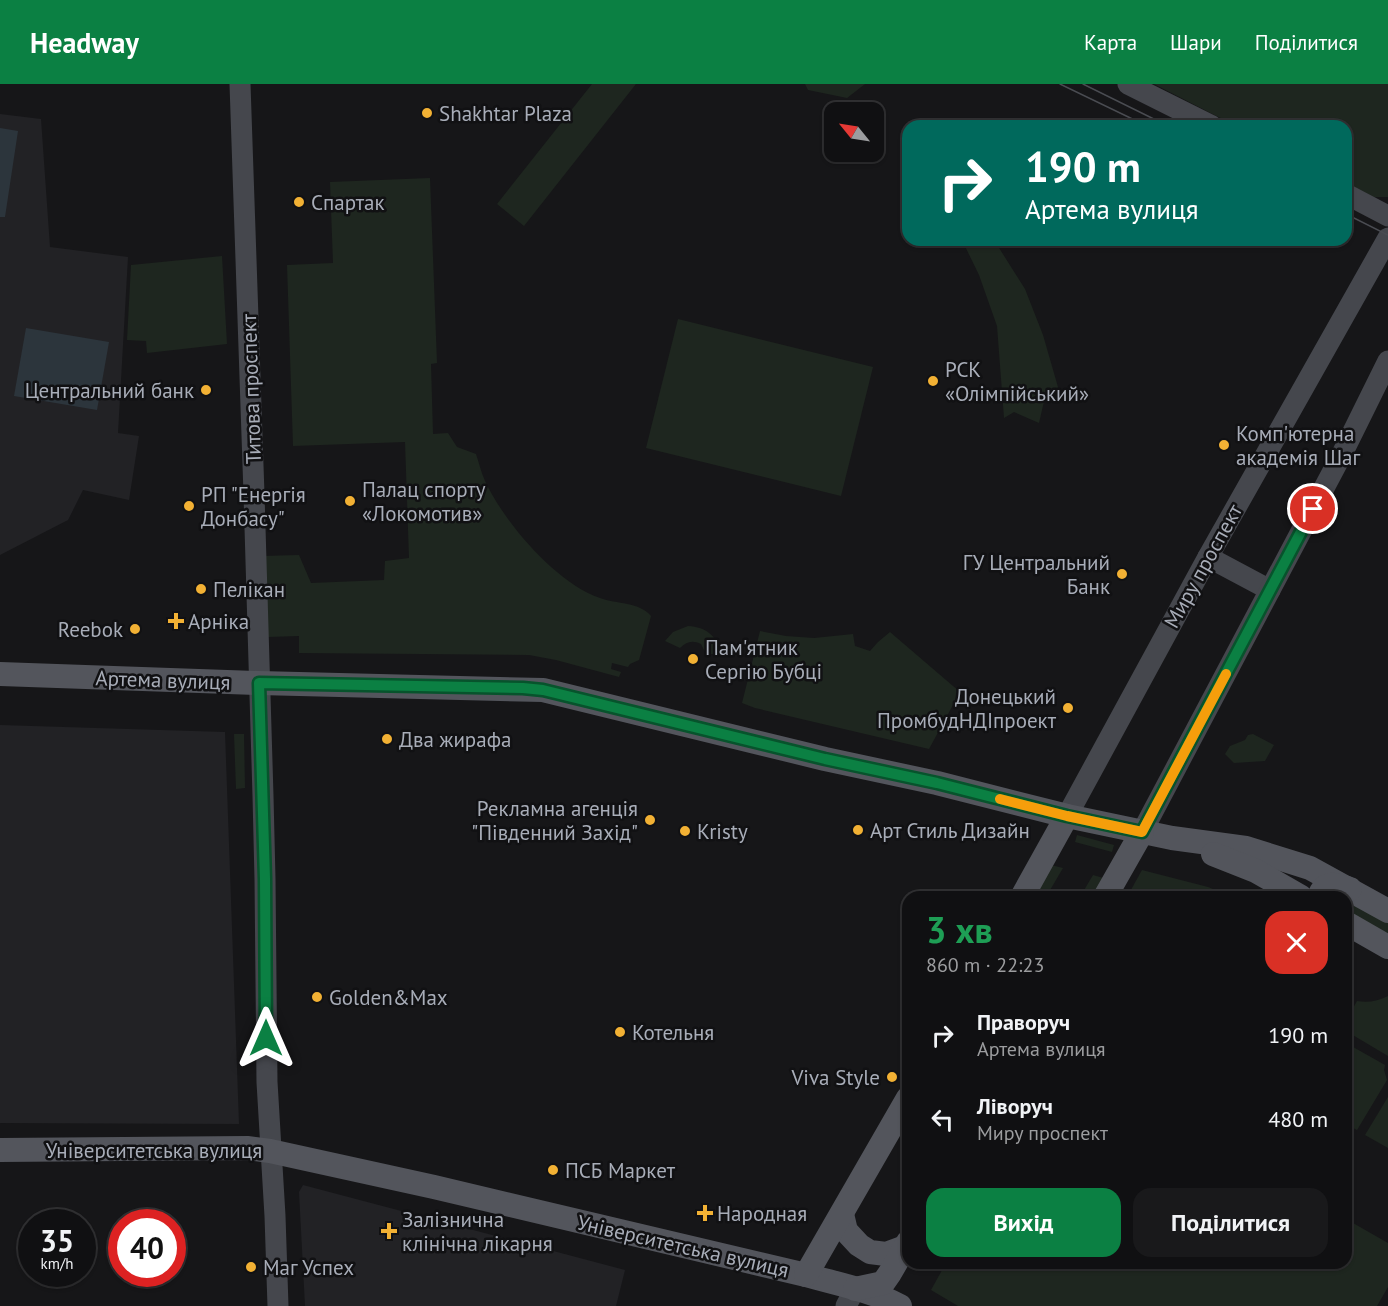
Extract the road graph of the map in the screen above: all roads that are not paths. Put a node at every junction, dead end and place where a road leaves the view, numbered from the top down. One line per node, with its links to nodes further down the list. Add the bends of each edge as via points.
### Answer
1 (240, 84): 11 (main road, Титова проспект)
2 (1128, 84): 3 (main road)
3 (1200, 120)
4 (1352, 197): 5 (main road)
5 (1388, 216)
6 (1388, 238): 8 (main road, Миру проспект)
7 (1388, 361): 9 (main road)
8 (1208, 557): 9 (main road); 12 (main road, Миру проспект)
9 (1270, 591): 13 (main road)
10 (0, 674): 11 (main road, Артема вулиця)
11 (259, 683): 12 (main road, Артема вулиця, via 543,690); 25 (main road, Титова проспект)
12 (1067, 816): 13 (main road, Артема вулиця); 16 (main road, Миру проспект)
13 (1142, 832): 14 (main road, Артема вулиця); 17 (main road)
14 (1172, 838): 15 (main road, Артема вулиця, via 1246,848 1310,868); 18 (main road, Артема вулиця, via 1243,865)
15 (1350, 889): 19 (main road, via 1328,885); 20 (main road, Артема вулиця)
16 (1025, 891)
17 (1108, 891)
18 (1290, 891)
19 (1322, 891)
20 (1388, 911)
21 (1352, 926): 22 (main road)
22 (1388, 947)
23 (902, 1109): 26 (main road)
24 (0, 1150): 25 (main road, Університетська вулиця)
25 (270, 1151): 29 (main road, Університетська вулиця); 31 (main road, Титова проспект)
26 (842, 1214): 27 (main road, via 846,1231 870,1252 886,1254); 29 (main road)
27 (902, 1247)
28 (902, 1252): 30 (main road, via 883,1283)
29 (806, 1275): 30 (main road, Університетська вулиця)
30 (851, 1297): 32 (main road, Університетська вулиця, via 888,1300)
31 (278, 1306)
32 (900, 1306)

